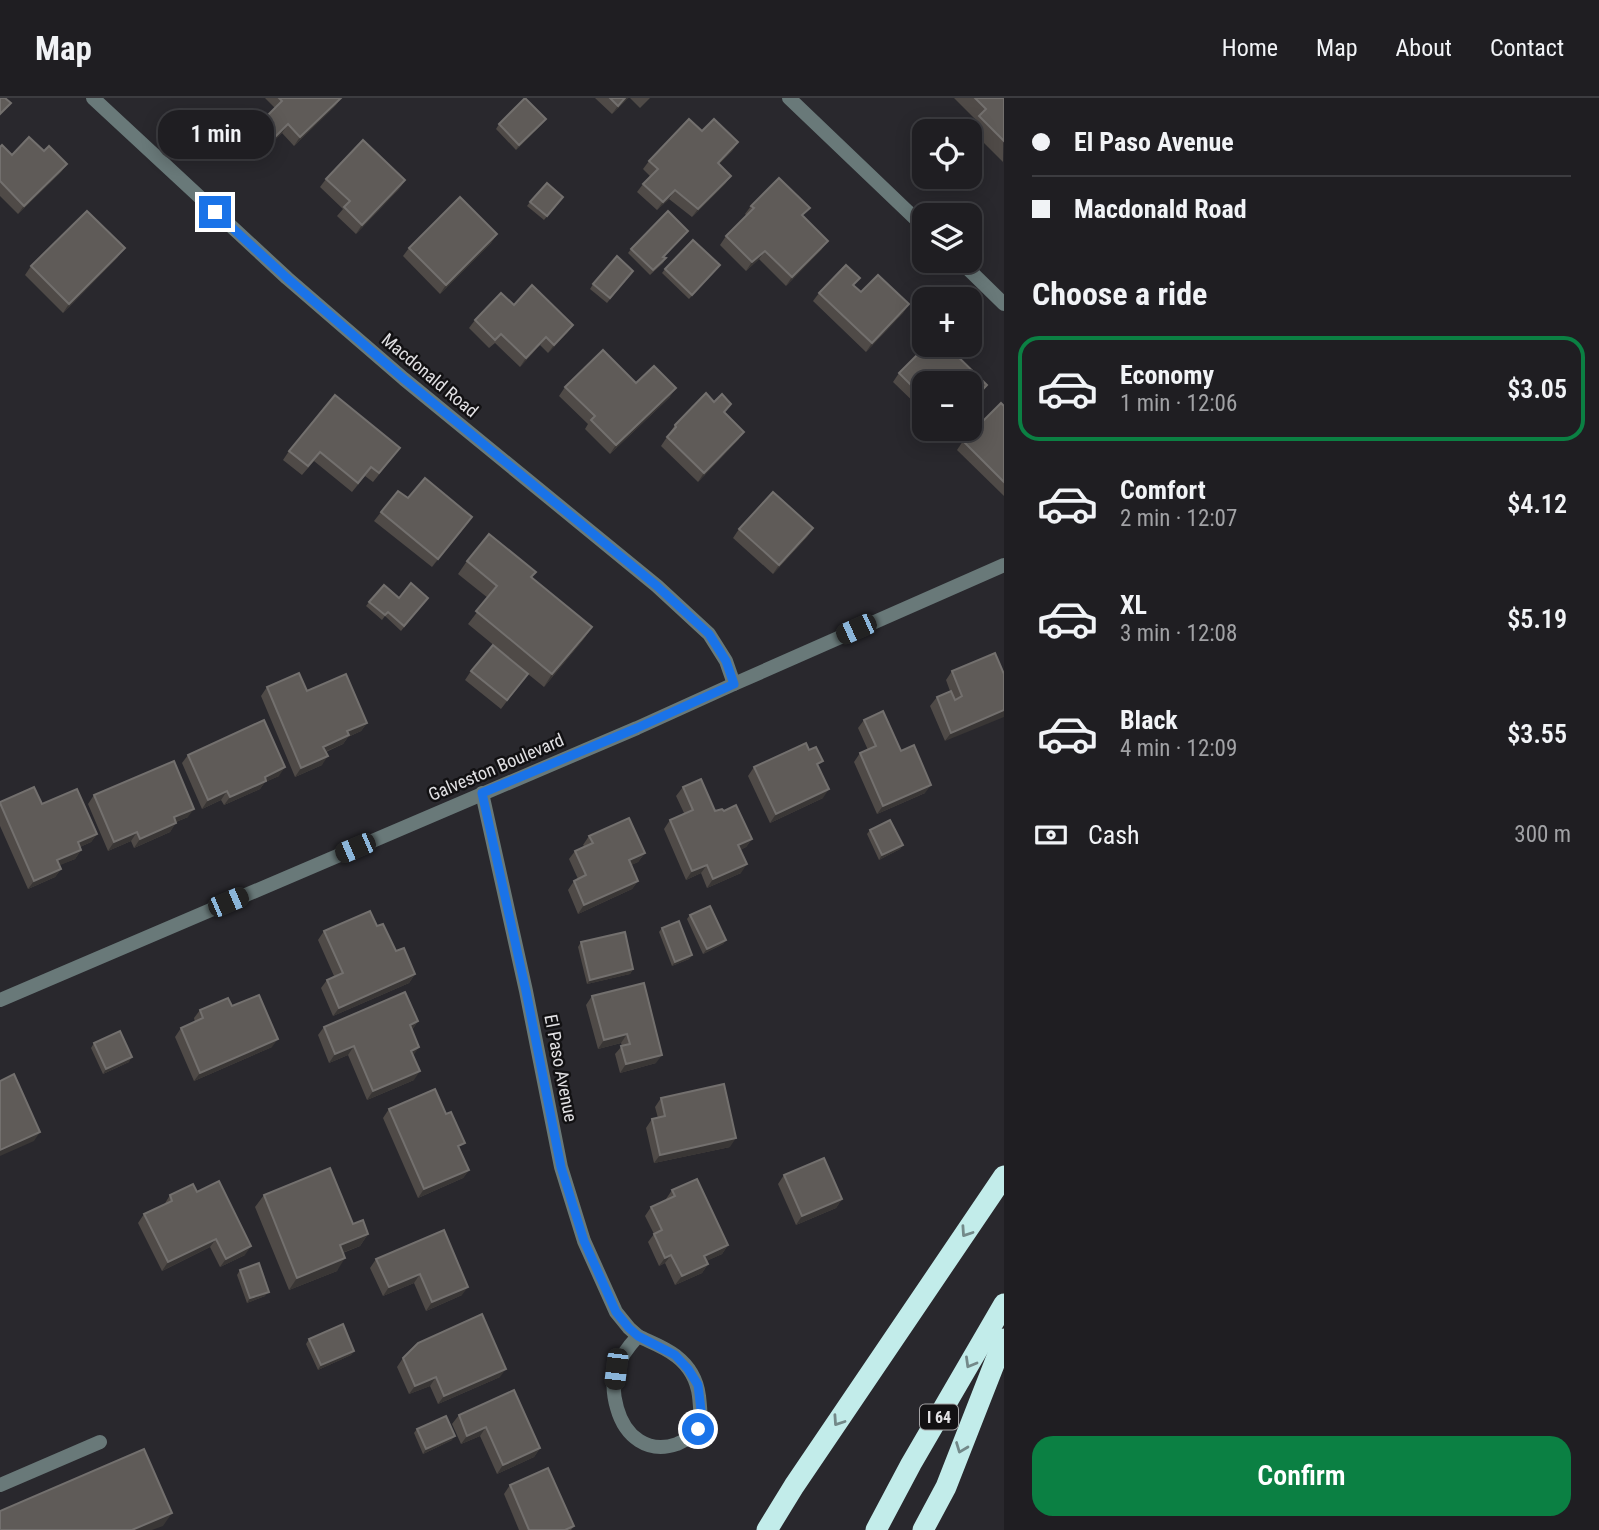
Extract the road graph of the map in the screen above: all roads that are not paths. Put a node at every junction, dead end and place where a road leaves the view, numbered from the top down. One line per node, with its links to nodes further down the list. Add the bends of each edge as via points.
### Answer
1 (93, 98): 7 (street, Macdonald Road, via 306,295 657,586 709,634)
2 (789, 98): 3 (street)
3 (912, 216)
4 (972, 273): 5 (street)
5 (1004, 304)
6 (1004, 565): 7 (street, Galveston Boulevard)
7 (734, 684): 8 (street, Galveston Boulevard)
8 (482, 793): 9 (street, Galveston Boulevard); 12 (street, El Paso Avenue, via 561,1167 584,1241 616,1312)
9 (0, 1000)
10 (1004, 1176): 16 (highway, one-way to 16)
11 (1004, 1304): 17 (highway, I 64, one-way to 17)
12 (638, 1336): 12 (street, El Paso Avenue, via 675,1355 698,1385 698,1429 666,1448 633,1437 619,1417 613,1394 616,1369)
13 (1004, 1339): 18 (highway, one-way to 18, via 946,1487)
14 (100, 1442): 15 (street)
15 (0, 1485)
16 (767, 1530)
17 (876, 1530)
18 (923, 1530)

